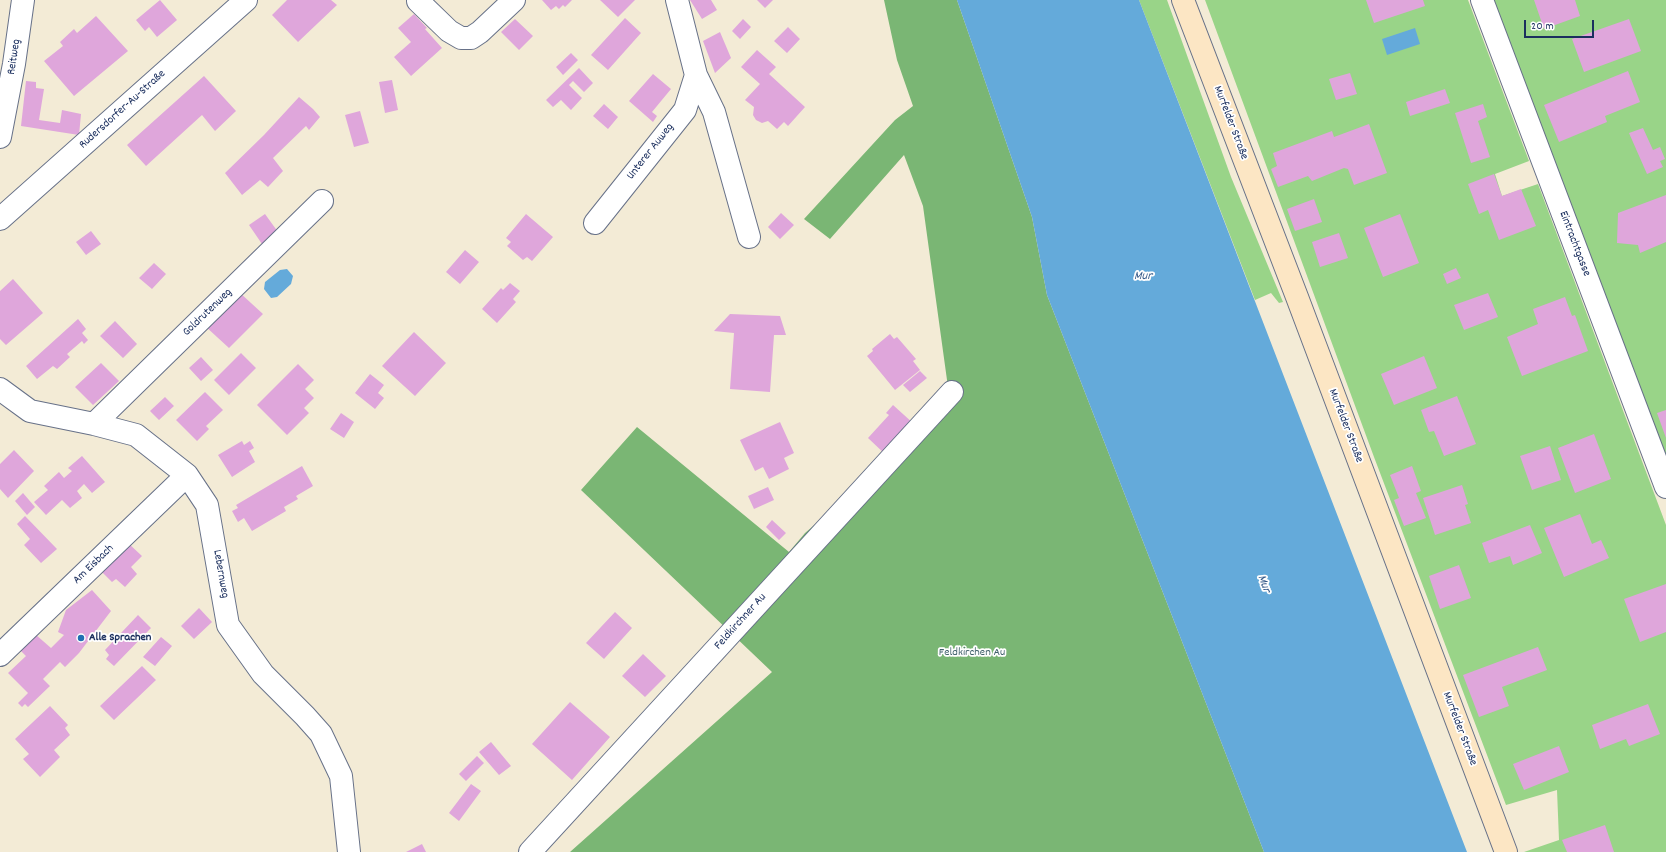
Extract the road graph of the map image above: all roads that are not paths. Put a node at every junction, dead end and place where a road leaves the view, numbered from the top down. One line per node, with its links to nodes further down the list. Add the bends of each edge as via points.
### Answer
1 (23, 0): 9 (street, Reitweg)
2 (246, 0): 11 (street, Rudersdorfer-Au-Straße)
3 (514, 0): 7 (street, via 471,38 461,38 450,31)
4 (677, 0): 8 (street)
5 (1183, 0): 22 (street, Murfelder Straße)
6 (1482, 0): 18 (street, Eintrachtgasse)
7 (418, 1)
8 (696, 75): 12 (street, Unterer Auweg, via 685,110); 13 (street, via 714,112)
9 (0, 137)
10 (322, 201): 16 (street, Goldrutenweg)
11 (0, 219)
12 (595, 223)
13 (748, 237)
14 (0, 389): 16 (street, Lebernweg, via 30,412)
15 (952, 392): 21 (street, Feldkirchner Au)
16 (94, 424): 17 (street, Lebernweg, via 136,435)
17 (187, 475): 19 (street, Am Eisbach); 20 (street, Lebernweg, via 207,506 228,625 263,674 321,734 341,776)
18 (1666, 487)
19 (0, 655)
20 (349, 852)
21 (530, 852)
22 (1506, 852)

